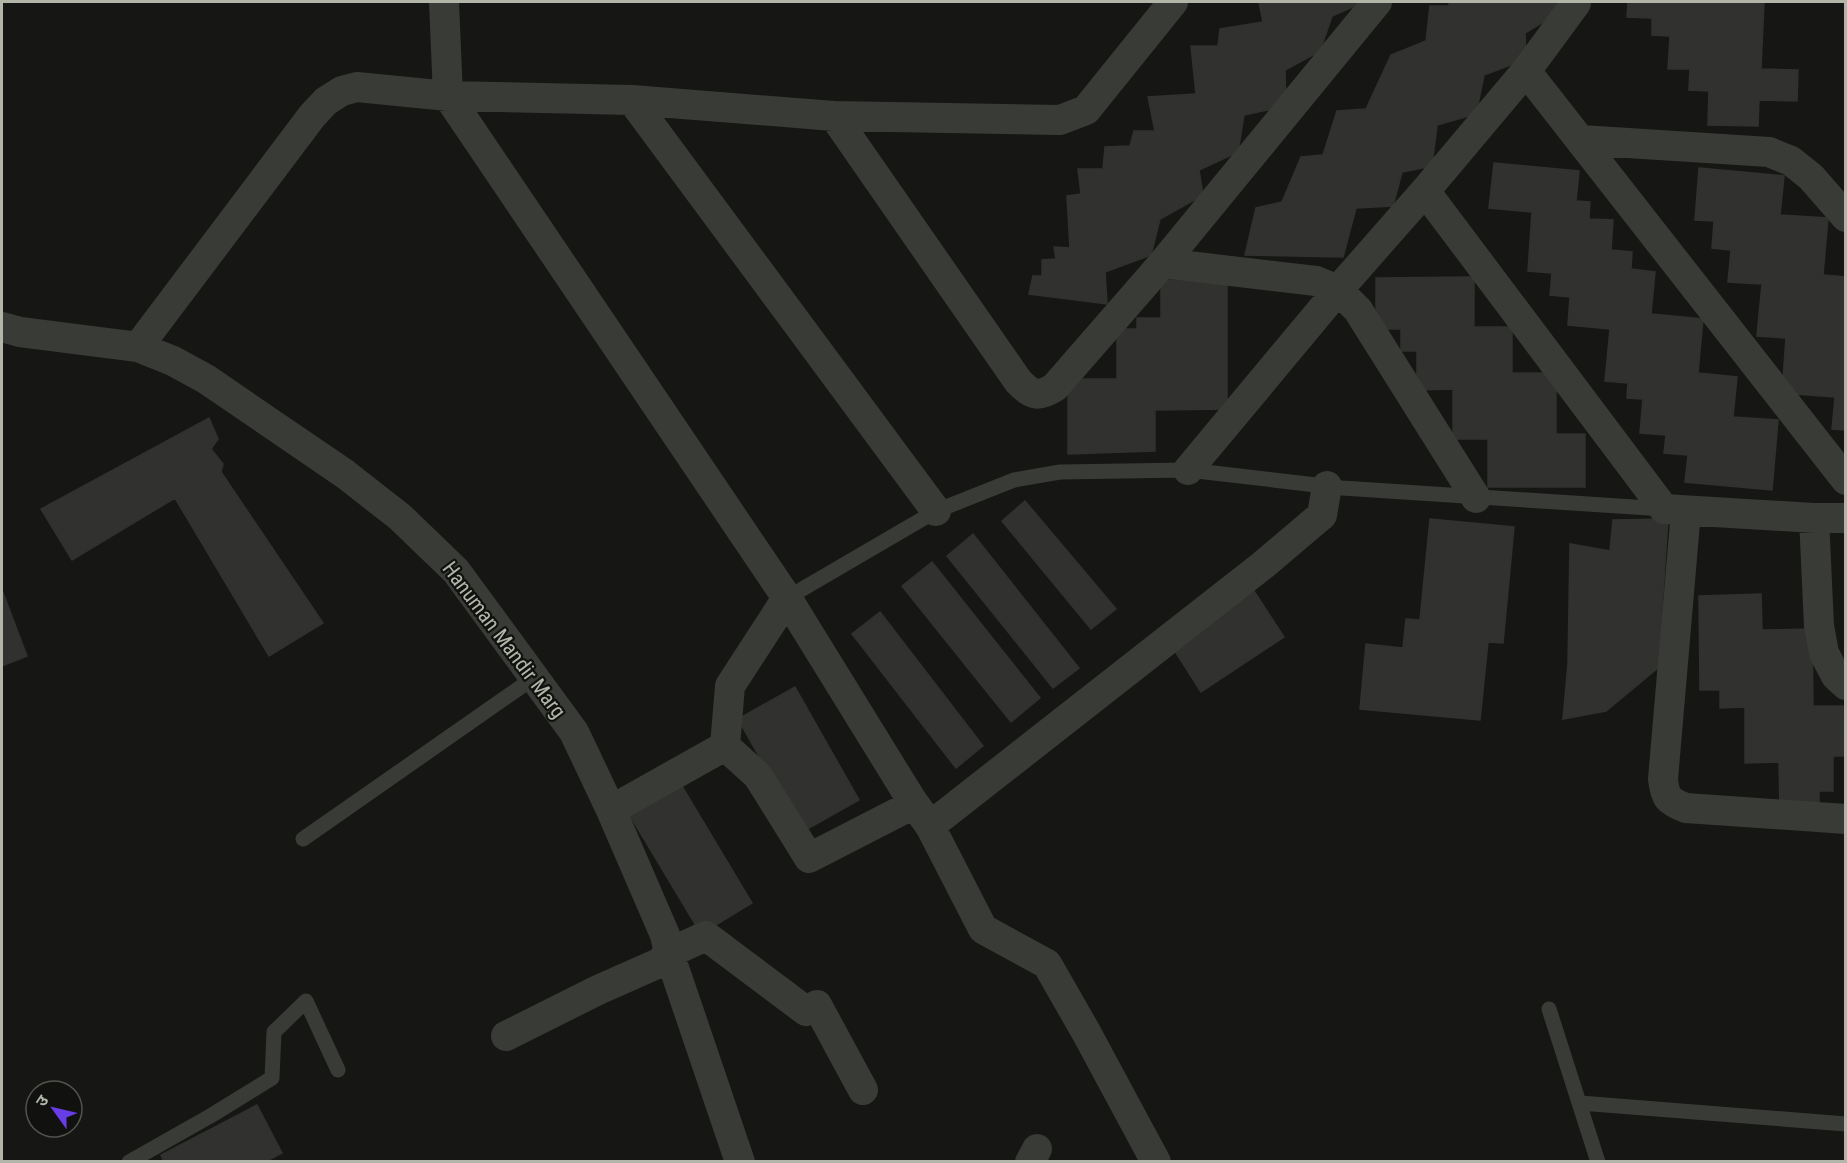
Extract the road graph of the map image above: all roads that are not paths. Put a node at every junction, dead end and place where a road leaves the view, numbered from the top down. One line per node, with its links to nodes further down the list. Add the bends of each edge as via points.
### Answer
1 (444, 2): 6 (street)
2 (1173, 2): 8 (street, via 1086,110 1074,116 1060,120)
3 (1377, 2): 12 (street)
4 (1576, 3): 5 (street)
5 (1526, 70): 9 (street); 10 (street)
6 (448, 96): 7 (street); 15 (street, via 357,87 326,101); 24 (street)
7 (632, 100): 8 (street); 21 (street)
8 (834, 116): 12 (street, via 1018,381 1035,394 1045,394 1055,387)
9 (1581, 140): 11 (street, via 1769,152 1791,161 1810,177); 17 (street)
10 (1425, 191): 13 (street); 20 (street)
11 (1845, 217)
12 (1163, 263): 13 (street, via 1316,281)
13 (1338, 290): 16 (street); 19 (street, via 1358,310)
14 (2, 327): 15 (street, Hanuman Mandir Marg)
15 (138, 346): 25 (street, Hanuman Mandir Marg, via 206,379 345,474 400,517 456,571)
16 (1188, 471): 18 (lane); 21 (lane, via 1060,472 1014,480)
17 (1845, 480)
18 (1327, 486): 19 (lane); 29 (street, via 1322,515 1263,565)
19 (1476, 498): 20 (lane)
20 (1675, 510): 22 (street); 30 (street, via 1665,793 1672,803 1686,808)
21 (936, 511): 24 (lane)
22 (1814, 518): 23 (street); 26 (street, via 1824,653)
23 (1845, 518)
24 (787, 598): 27 (street, via 730,686); 29 (street)
25 (535, 677): 28 (street, Hanuman Mandir Marg, via 574,732); 31 (lane)
26 (1845, 685)
27 (725, 746): 28 (street); 29 (street, via 758,776 808,858)
28 (611, 810): 32 (street, Hanuman Mandir Marg, via 665,935)
29 (922, 815): 41 (street, via 983,929 1047,964)
30 (1845, 819)
31 (303, 840)
32 (669, 953): 34 (street, via 659,963); 36 (street, via 706,936 806,1011 817,1005); 40 (street, Hanuman Mandir Marg)
33 (1549, 1009): 37 (lane)
34 (506, 1036)
35 (338, 1070): 39 (lane, via 306,1001 274,1032 273,1078)
36 (863, 1090)
37 (1580, 1103): 38 (lane); 42 (lane)
38 (1845, 1124)
39 (129, 1161)
40 (740, 1161)
41 (1156, 1161)
42 (1598, 1161)

